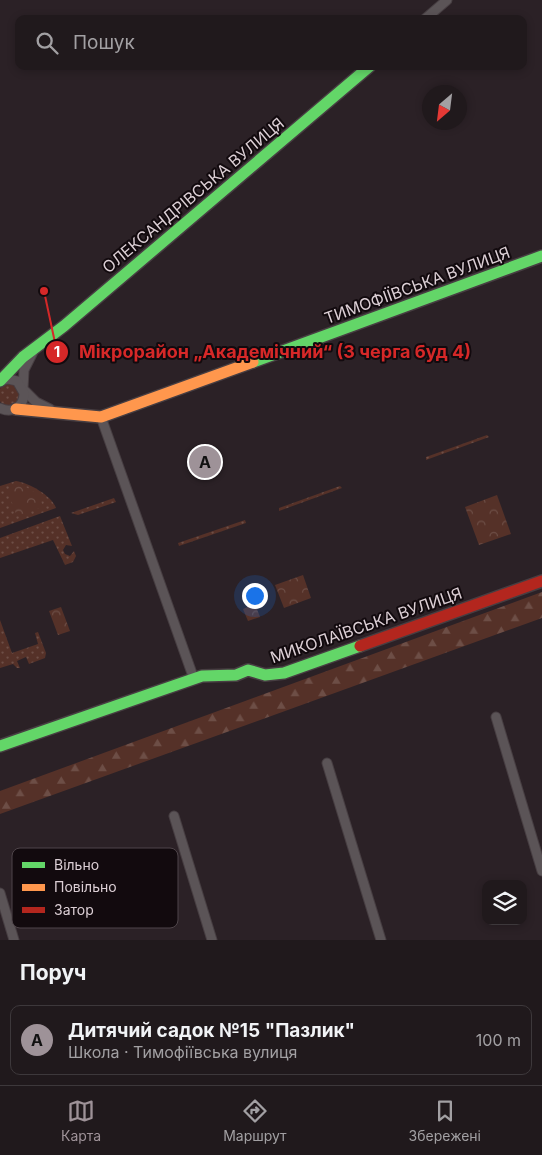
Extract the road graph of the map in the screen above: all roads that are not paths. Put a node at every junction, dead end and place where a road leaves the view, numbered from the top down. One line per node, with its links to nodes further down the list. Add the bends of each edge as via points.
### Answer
1 (446, 0): 2 (street)
2 (429, 15)
3 (365, 70): 5 (street, ОЛЕКСАНДРІВСЬКА ВУЛИЦЯ)
4 (542, 256): 11 (street, ТИМОФІЇВСЬКА ВУЛИЦЯ)
5 (36, 347): 6 (street, ОЛЕКСАНДРІВСЬКА ВУЛИЦЯ); 7 (street, via 24,370)
6 (0, 381): 7 (street, via 13,380)
7 (23, 389): 9 (street, via 24,398); 10 (street, via 44,408)
8 (0, 408): 9 (street)
9 (16, 409): 10 (street, ТИМОФІЇВСЬКА ВУЛИЦЯ)
10 (63, 412): 11 (street, ТИМОФІЇВСЬКА ВУЛИЦЯ)
11 (101, 417): 13 (street)
12 (542, 581): 13 (street, МИКОЛАЇВСЬКА ВУЛИЦЯ, via 284,673 265,675 248,670 236,675)
13 (194, 679): 15 (street, МИКОЛАЇВСЬКА ВУЛИЦЯ)
14 (496, 717): 18 (street)
15 (0, 746)
16 (327, 763): 22 (street)
17 (174, 816): 21 (street)
18 (542, 871)
19 (0, 893): 20 (street)
20 (14, 940)
21 (212, 940)
22 (381, 940)

